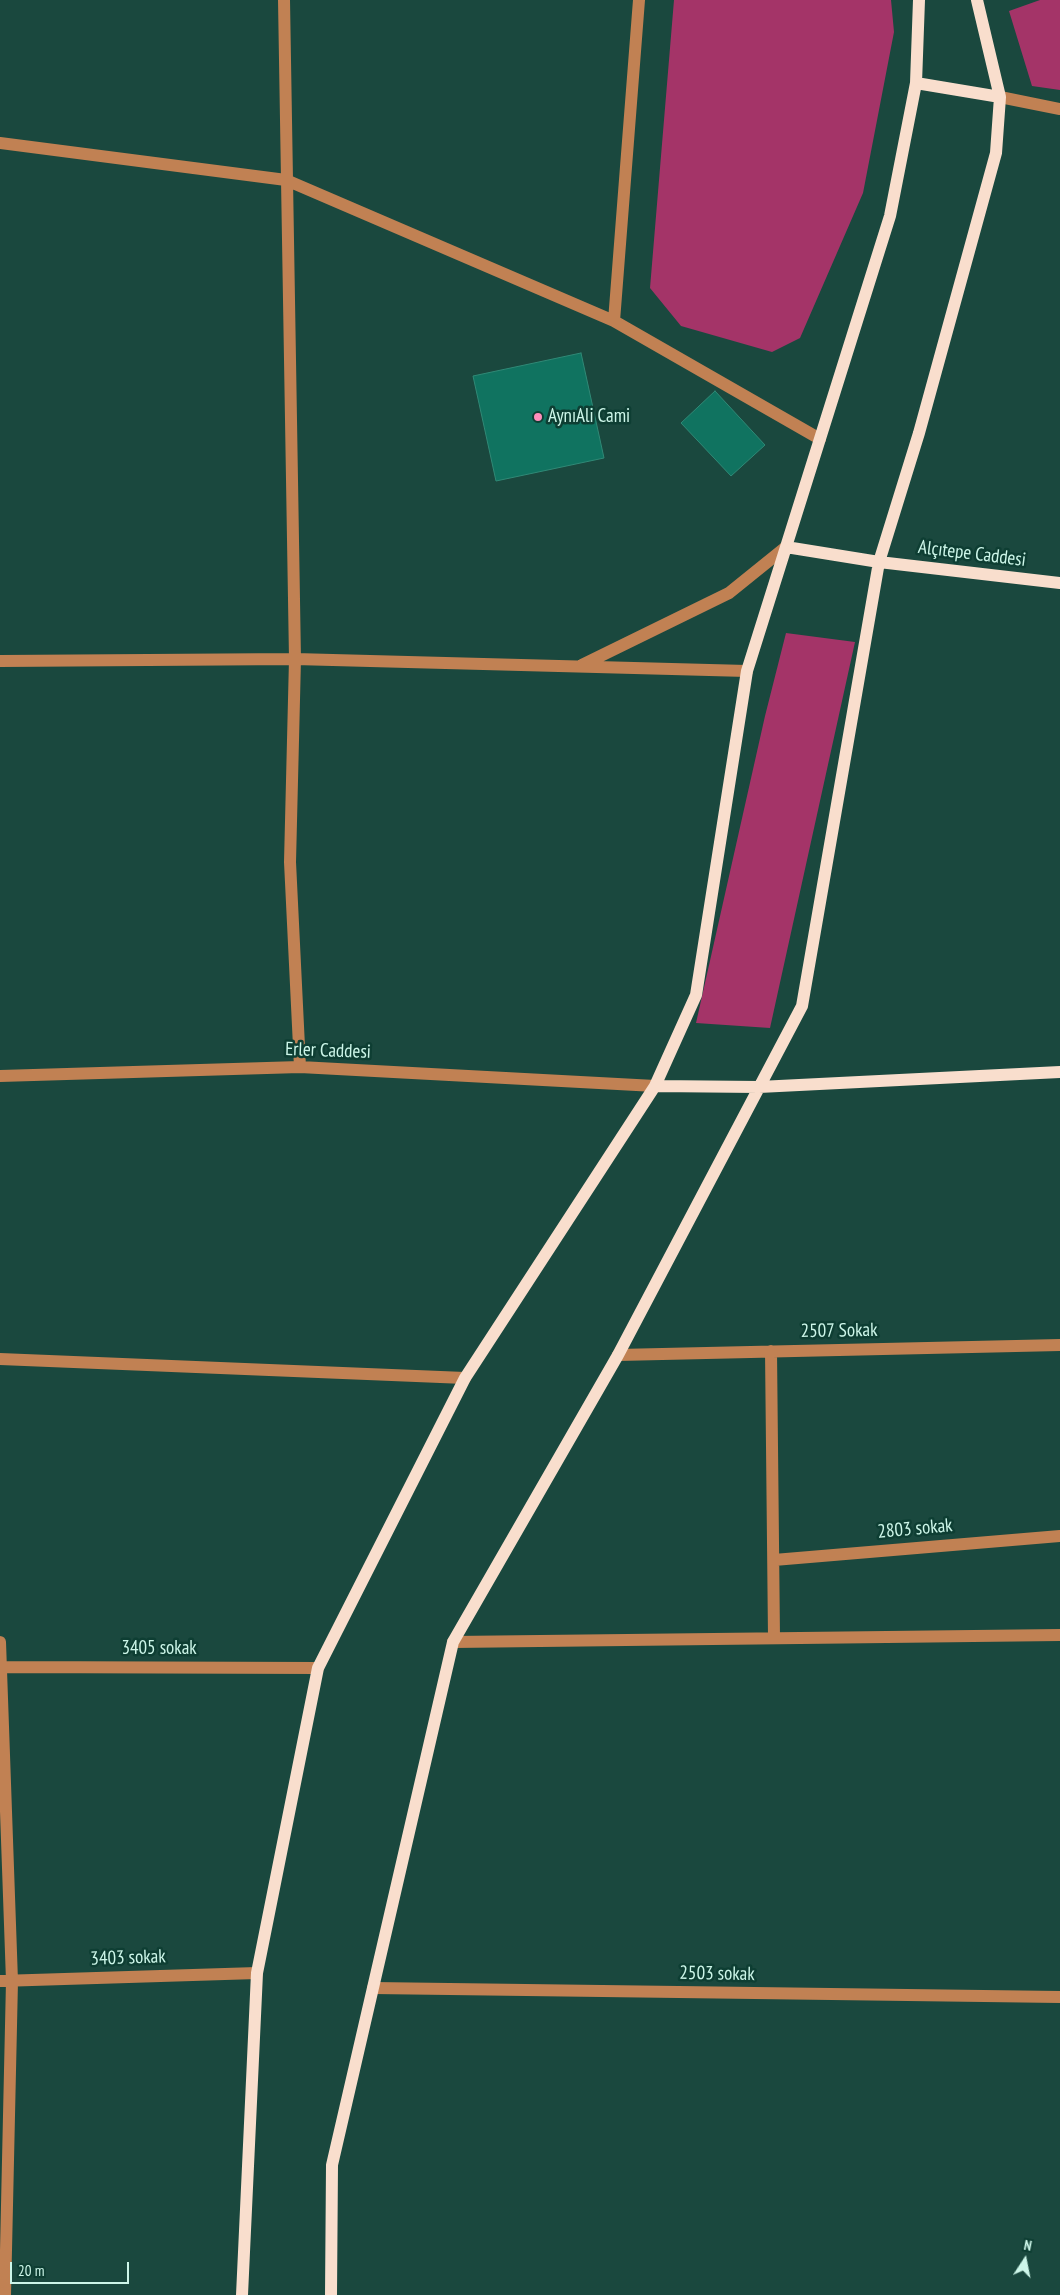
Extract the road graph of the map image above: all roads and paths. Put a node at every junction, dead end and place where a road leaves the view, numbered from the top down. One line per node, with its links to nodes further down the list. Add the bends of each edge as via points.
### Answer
1 (284, 0): 9 (street)
2 (639, 0): 10 (street)
3 (919, 0): 5 (main road)
4 (977, 0): 6 (main road)
5 (916, 82): 6 (main road); 11 (main road, via 890,216)
6 (1000, 97): 7 (street); 13 (main road, via 996,153 919,433)
7 (1060, 109)
8 (0, 144): 9 (street)
9 (286, 180): 10 (street); 15 (street)
10 (614, 321): 11 (street)
11 (820, 439): 12 (main road)
12 (786, 547): 13 (main road, Alçıtepe Caddesi); 17 (street, via 729,593); 18 (main road)
13 (879, 562): 14 (main road, Alçıtepe Caddesi); 23 (main road, via 802,1006)
14 (1060, 584)
15 (295, 659): 16 (street); 17 (street); 19 (street, via 290,862)
16 (0, 661)
17 (580, 666): 18 (street)
18 (746, 671): 22 (main road, via 696,994)
19 (300, 1067): 21 (street, Erler Caddesi); 22 (street, Erler Caddesi)
20 (1060, 1072): 23 (main road)
21 (0, 1076)
22 (655, 1086): 23 (main road); 28 (main road)
23 (759, 1087): 26 (main road)
24 (1060, 1345): 25 (street, 2507 Sokak)
25 (771, 1351): 26 (street, 2507 Sokak); 30 (street)
26 (618, 1355): 34 (main road)
27 (0, 1359): 28 (street)
28 (465, 1378): 36 (main road)
29 (1060, 1536): 30 (street, 2803 sokak)
30 (774, 1560): 32 (street)
31 (1060, 1634): 32 (street)
32 (774, 1638): 34 (street)
33 (0, 1642): 35 (street)
34 (453, 1642): 39 (main road)
35 (1, 1667): 36 (street, 3405 sokak); 38 (street)
36 (318, 1668): 37 (main road)
37 (257, 1973): 38 (street, 3403 sokak); 42 (main road)
38 (6, 1981): 41 (street)
39 (374, 1988): 40 (street, 2503 sokak); 43 (main road, via 332,2165)
40 (1060, 1997)
41 (5, 2295)
42 (242, 2295)
43 (331, 2295)

